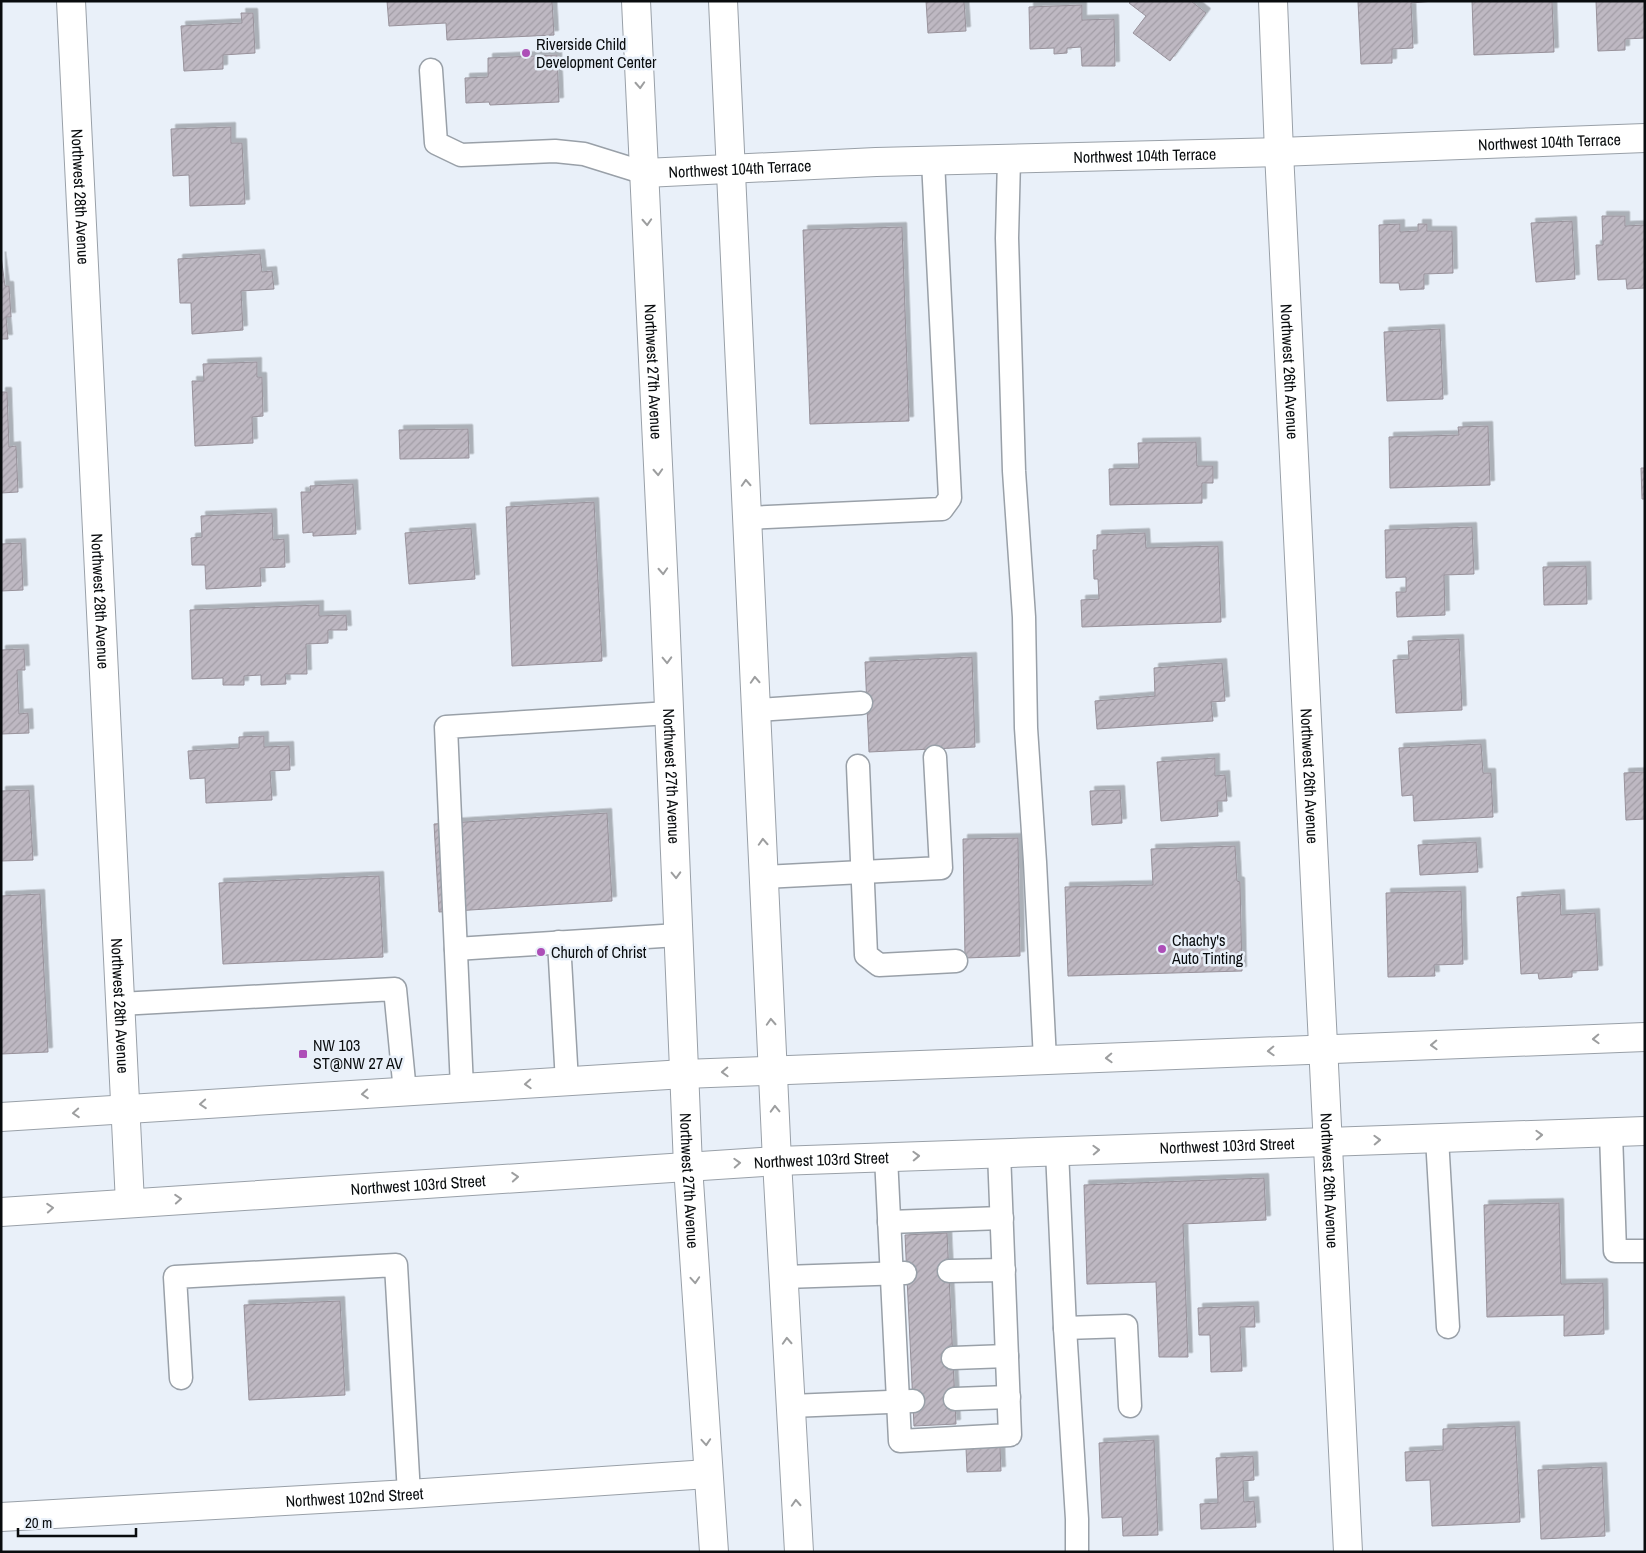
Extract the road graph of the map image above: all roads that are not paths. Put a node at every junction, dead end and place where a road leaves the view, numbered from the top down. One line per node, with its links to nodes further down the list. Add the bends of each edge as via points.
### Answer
1 (71, 1): 24 (main road, Northwest 28th Avenue)
2 (636, 1): 11 (main road, Northwest 27th Avenue, one-way to 11)
3 (723, 1): 10 (main road)
4 (1273, 1): 7 (main road, Northwest 26th Avenue)
5 (432, 70): 11 (lane, via 436,144 461,155 555,151 584,154)
6 (1645, 138): 7 (main road, Northwest 104th Terrace)
7 (1279, 152): 8 (main road, Northwest 104th Terrace); 26 (main road, Northwest 26th Avenue)
8 (1009, 159): 9 (main road, Northwest 104th Terrace); 27 (lane, via 1007,238 1014,471)
9 (934, 161): 10 (main road, Northwest 104th Terrace); 12 (lane, via 950,498 942,509)
10 (731, 169): 11 (main road, Northwest 104th Terrace); 12 (main road, one-way to 10)
11 (645, 173): 15 (main road, Northwest 27th Avenue, one-way to 15)
12 (748, 518): 14 (main road, one-way to 12)
13 (862, 703): 14 (lane)
14 (757, 710): 19 (main road, one-way to 14)
15 (669, 713): 20 (main road, Northwest 27th Avenue, one-way to 20); 22 (lane, via 446,728)
16 (935, 756): 18 (lane, via 940,868)
17 (858, 766): 18 (lane)
18 (863, 872): 19 (lane); 23 (lane, via 866,955 880,965)
19 (764, 877): 28 (main road, one-way to 19)
20 (678, 934): 21 (lane); 29 (main road, Northwest 27th Avenue)
21 (559, 942): 22 (lane); 30 (lane)
22 (456, 949): 31 (lane)
23 (956, 961)
24 (120, 1004): 32 (lane, via 395,989); 33 (main road, Northwest 28th Avenue)
25 (1645, 1037): 26 (main road, one-way to 26)
26 (1323, 1049): 27 (main road, one-way to 27); 38 (main road, Northwest 26th Avenue)
27 (1045, 1060): 28 (main road)
28 (774, 1071): 29 (main road, one-way to 29); 42 (main road, one-way to 28)
29 (684, 1074): 30 (main road); 43 (main road, Northwest 27th Avenue)
30 (568, 1082): 31 (main road, one-way to 31)
31 (462, 1088): 32 (main road)
32 (405, 1092): 33 (main road, one-way to 33)
33 (125, 1109): 34 (main road, one-way to 34); 44 (main road, Northwest 28th Avenue)
34 (1, 1118)
35 (1645, 1131): 36 (main road, Northwest 103rd Street)
36 (1611, 1133): 37 (main road, Northwest 103rd Street, one-way to 36); 48 (lane, via 1614,1251)
37 (1437, 1138): 38 (main road, Northwest 103rd Street, one-way to 37); 53 (lane)
38 (1328, 1142): 39 (main road, Northwest 103rd Street, one-way to 38); 69 (main road, Northwest 26th Avenue)
39 (1057, 1151): 40 (main road, Northwest 103rd Street); 54 (lane)
40 (999, 1152): 41 (main road, Northwest 103rd Street, one-way to 40); 46 (lane)
41 (886, 1157): 42 (main road, Northwest 103rd Street); 47 (lane)
42 (778, 1161): 43 (main road, Northwest 103rd Street, one-way to 42); 52 (main road)
43 (688, 1166): 44 (main road, Northwest 103rd Street, one-way to 43); 63 (main road, Northwest 27th Avenue, one-way to 63)
44 (130, 1202): 45 (main road, Northwest 103rd Street, one-way to 44)
45 (1, 1212)
46 (1002, 1218): 47 (lane); 49 (lane)
47 (889, 1222): 51 (lane)
48 (1645, 1251)
49 (1004, 1270): 50 (lane); 55 (lane)
50 (949, 1271)
51 (899, 1273): 52 (lane); 60 (lane)
52 (784, 1277): 61 (main road, one-way to 52)
53 (1448, 1326)
54 (1064, 1328): 62 (lane, via 1126,1326); 68 (lane)
55 (1007, 1356): 56 (lane); 58 (lane)
56 (953, 1358)
57 (181, 1378): 64 (lane, via 175,1277 396,1265)
58 (1009, 1397): 59 (lane); 60 (lane, via 1010,1435 900,1441)
59 (955, 1399)
60 (905, 1401): 61 (lane)
61 (790, 1406): 67 (main road, one-way to 61)
62 (1130, 1406)
63 (708, 1474): 64 (main road, Northwest 102nd Street); 66 (main road, Northwest 27th Avenue)
64 (409, 1494): 65 (main road, Northwest 102nd Street)
65 (1, 1517)
66 (714, 1552)
67 (799, 1552)
68 (1077, 1552)
69 (1348, 1552)

